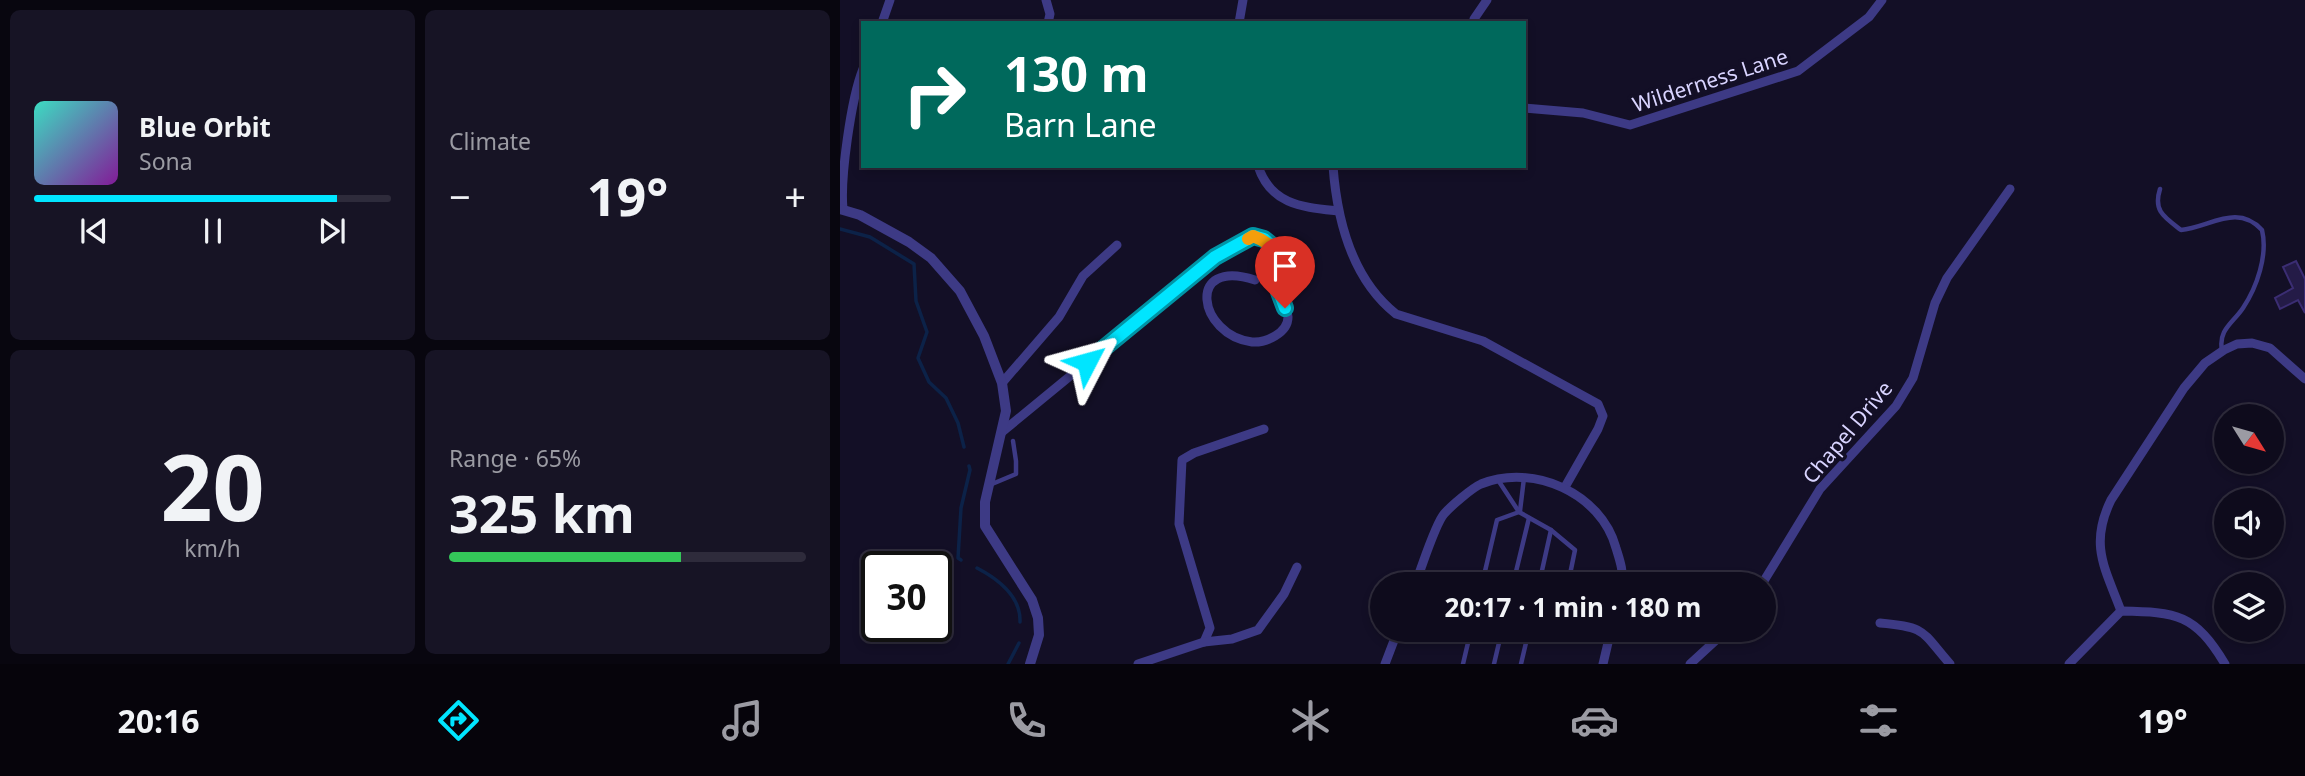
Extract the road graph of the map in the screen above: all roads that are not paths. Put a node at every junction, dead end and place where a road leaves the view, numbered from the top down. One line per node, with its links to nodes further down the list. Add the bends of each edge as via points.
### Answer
1 (890, 0): 6 (street)
2 (1046, 0): 7 (street)
3 (1243, 0): 8 (street)
4 (1487, 0): 9 (street)
5 (1882, 0): 11 (street, Wilderness Lane, via 1869,17 1798,71 1630,125 1583,113)
6 (883, 21)
7 (1048, 21)
8 (1239, 21)
9 (1474, 21)
10 (861, 74): 16 (street)
11 (1526, 107)
12 (1259, 168): 18 (street, via 1279,198)
13 (1333, 168): 18 (street)
14 (2160, 188): 21 (lane, via 2158,208 2181,230 2241,217 2262,230 2260,269 2244,307 2222,334)
15 (2010, 189): 41 (street, Chapel Drive, via 1947,278 1913,378 1896,406 1820,489)
16 (840, 194)
17 (841, 209): 23 (street, via 860,215 931,258 960,291)
18 (1338, 211): 30 (street, via 1371,290 1396,314 1483,341 1598,404 1603,416 1598,429)
19 (1117, 245): 23 (street, via 1083,276 1059,317)
20 (1255, 280): 25 (street, via 1237,274 1218,278 1206,297 1209,309 1216,323 1234,337 1260,342 1274,337 1288,318 1279,292 1283,260 1264,239 1253,236 1215,257)
21 (2222, 351): 22 (street, via 2237,344 2270,348); 42 (street, via 2184,388 2102,519 2099,538 2104,567)
22 (2305, 379)
23 (1002, 383): 25 (street, via 1006,411)
24 (1264, 429): 44 (street, via 1182,460 1179,524 1210,628)
25 (1002, 432): 29 (street)
26 (1013, 441): 29 (lane, via 1016,474)
27 (1524, 477): 28 (street); 30 (street); 31 (lane)
28 (1497, 480): 31 (lane); 35 (street, via 1479,484 1442,516)
29 (989, 485): 51 (street, via 985,526 1032,600 1038,618)
30 (1564, 487): 40 (street, via 1597,512 1614,538)
31 (1520, 512): 32 (lane); 36 (lane, via 1497,520)
32 (1529, 518): 33 (lane); 37 (lane)
33 (1551, 530): 38 (lane); 39 (lane, via 1575,550)
34 (1297, 567): 44 (street, via 1258,630)
35 (1421, 572)
36 (1485, 572)
37 (1516, 572)
38 (1542, 572)
39 (1570, 572)
40 (1622, 572)
41 (1769, 572)
42 (2121, 611): 60 (street); 61 (street, via 2158,611 2183,619 2201,630)
43 (1880, 623): 59 (street, via 1915,627)
44 (1204, 642): 52 (street)
45 (1393, 642): 53 (street)
46 (1468, 642): 54 (lane)
47 (1499, 642): 55 (lane)
48 (1526, 642): 56 (lane)
49 (1608, 642): 57 (street)
50 (1714, 642): 58 (street)
51 (1030, 664)
52 (1138, 664)
53 (1385, 664)
54 (1463, 664)
55 (1494, 664)
56 (1521, 664)
57 (1603, 664)
58 (1690, 664)
59 (1950, 664)
60 (2069, 664)
61 (2225, 664)

